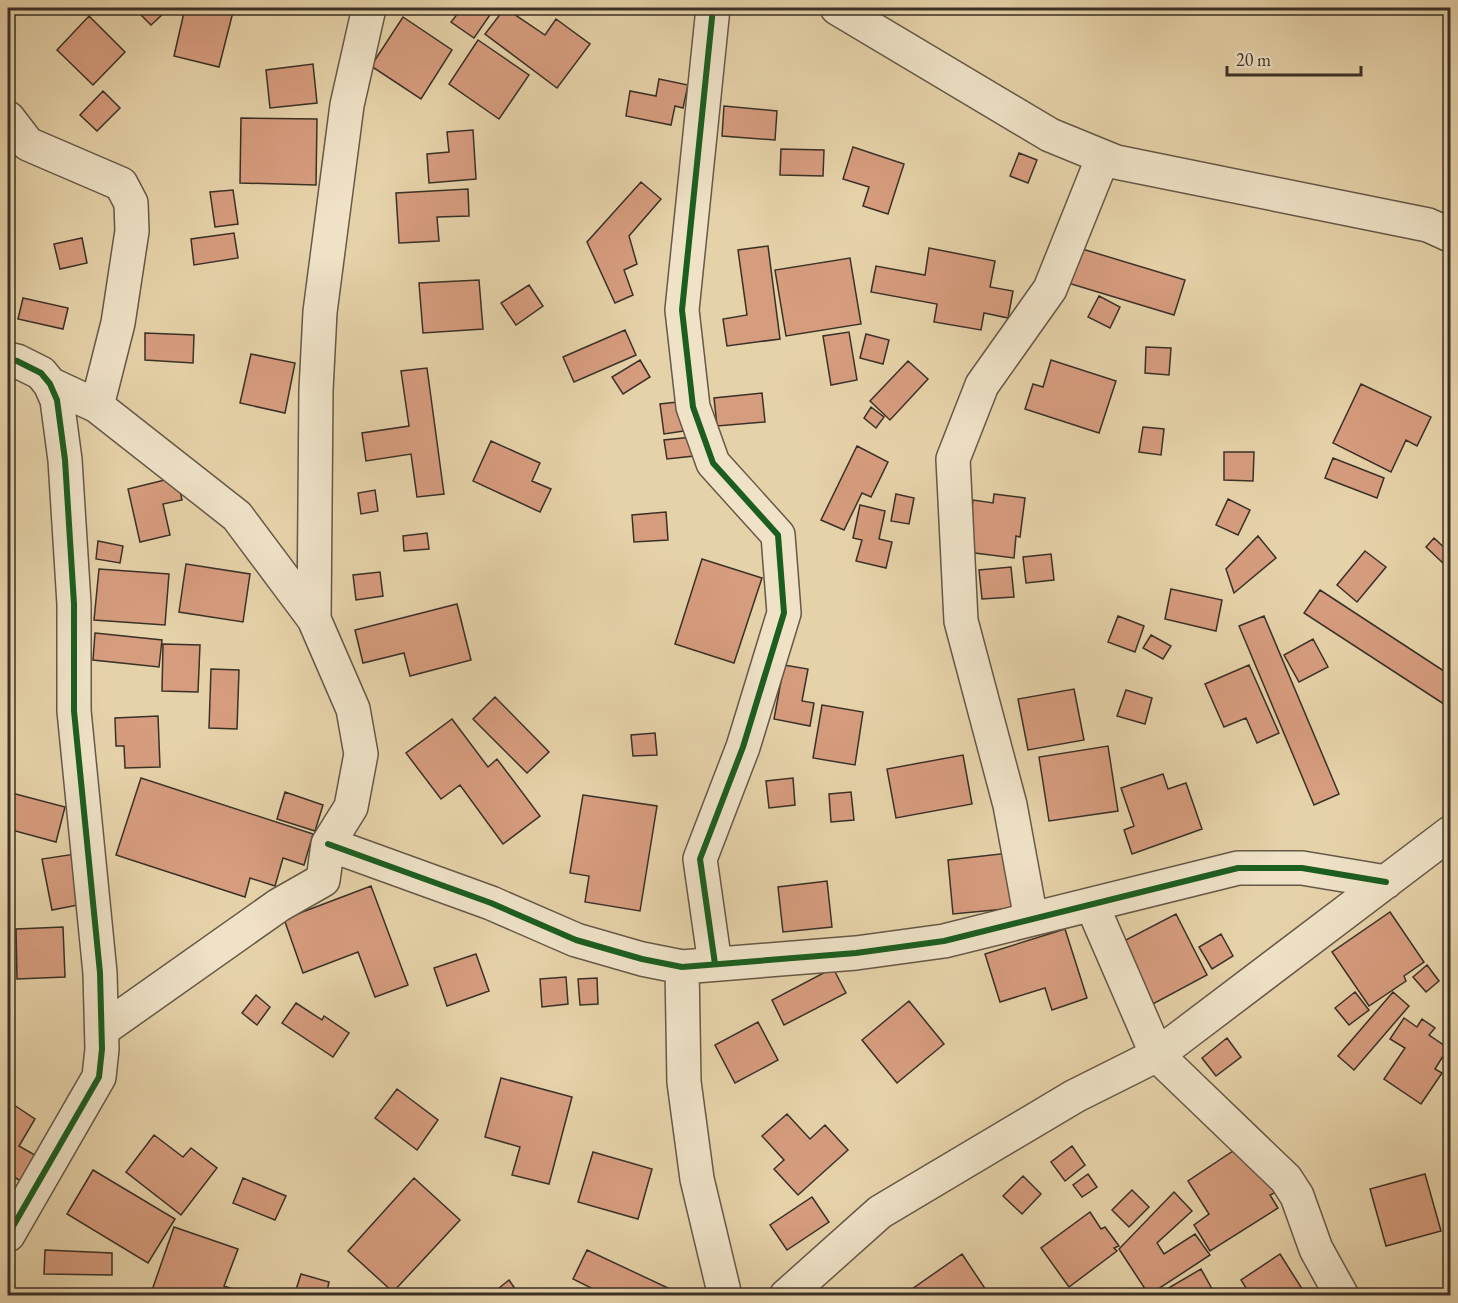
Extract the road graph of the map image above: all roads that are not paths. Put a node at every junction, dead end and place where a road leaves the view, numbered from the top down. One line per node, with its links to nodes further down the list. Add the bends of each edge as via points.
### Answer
1 (369, 8): 10 (street, via 347,105 320,312)
2 (713, 8): 16 (street, via 682,310 693,407 712,463 778,535 784,614 743,747 700,859)
3 (837, 8): 5 (street, via 1050,135)
4 (8, 118): 9 (street, via 28,144 121,184 131,203 132,231 118,322)
5 (1103, 157): 6 (street, via 1428,225); 15 (street, via 1050,288 982,385 953,459 961,621 1010,805)
6 (1450, 235)
7 (8, 359): 8 (street, via 41,373)
8 (50, 384): 9 (street); 18 (street, via 57,400 65,460 74,604 74,711)
9 (97, 406): 10 (street, via 237,516)
10 (314, 619): 12 (street, via 353,709 361,754 351,807)
11 (1450, 833): 13 (street)
12 (328, 844): 17 (street, via 491,903 576,940); 18 (street, via 323,880 279,905)
13 (1386, 882): 14 (street, via 1302,868 1238,868); 19 (street)
14 (1092, 905): 15 (street); 19 (street)
15 (1031, 920): 16 (street, via 933,942 856,953)
16 (715, 964): 17 (street)
17 (682, 967): 21 (street, via 684,1082 697,1179)
18 (102, 1030): 20 (street, via 99,1077)
19 (1157, 1054): 22 (street, via 1075,1096 880,1212); 23 (street, via 1286,1179 1297,1196 1316,1249)
20 (10, 1224)
21 (725, 1296)
22 (786, 1296)
23 (1342, 1296)

